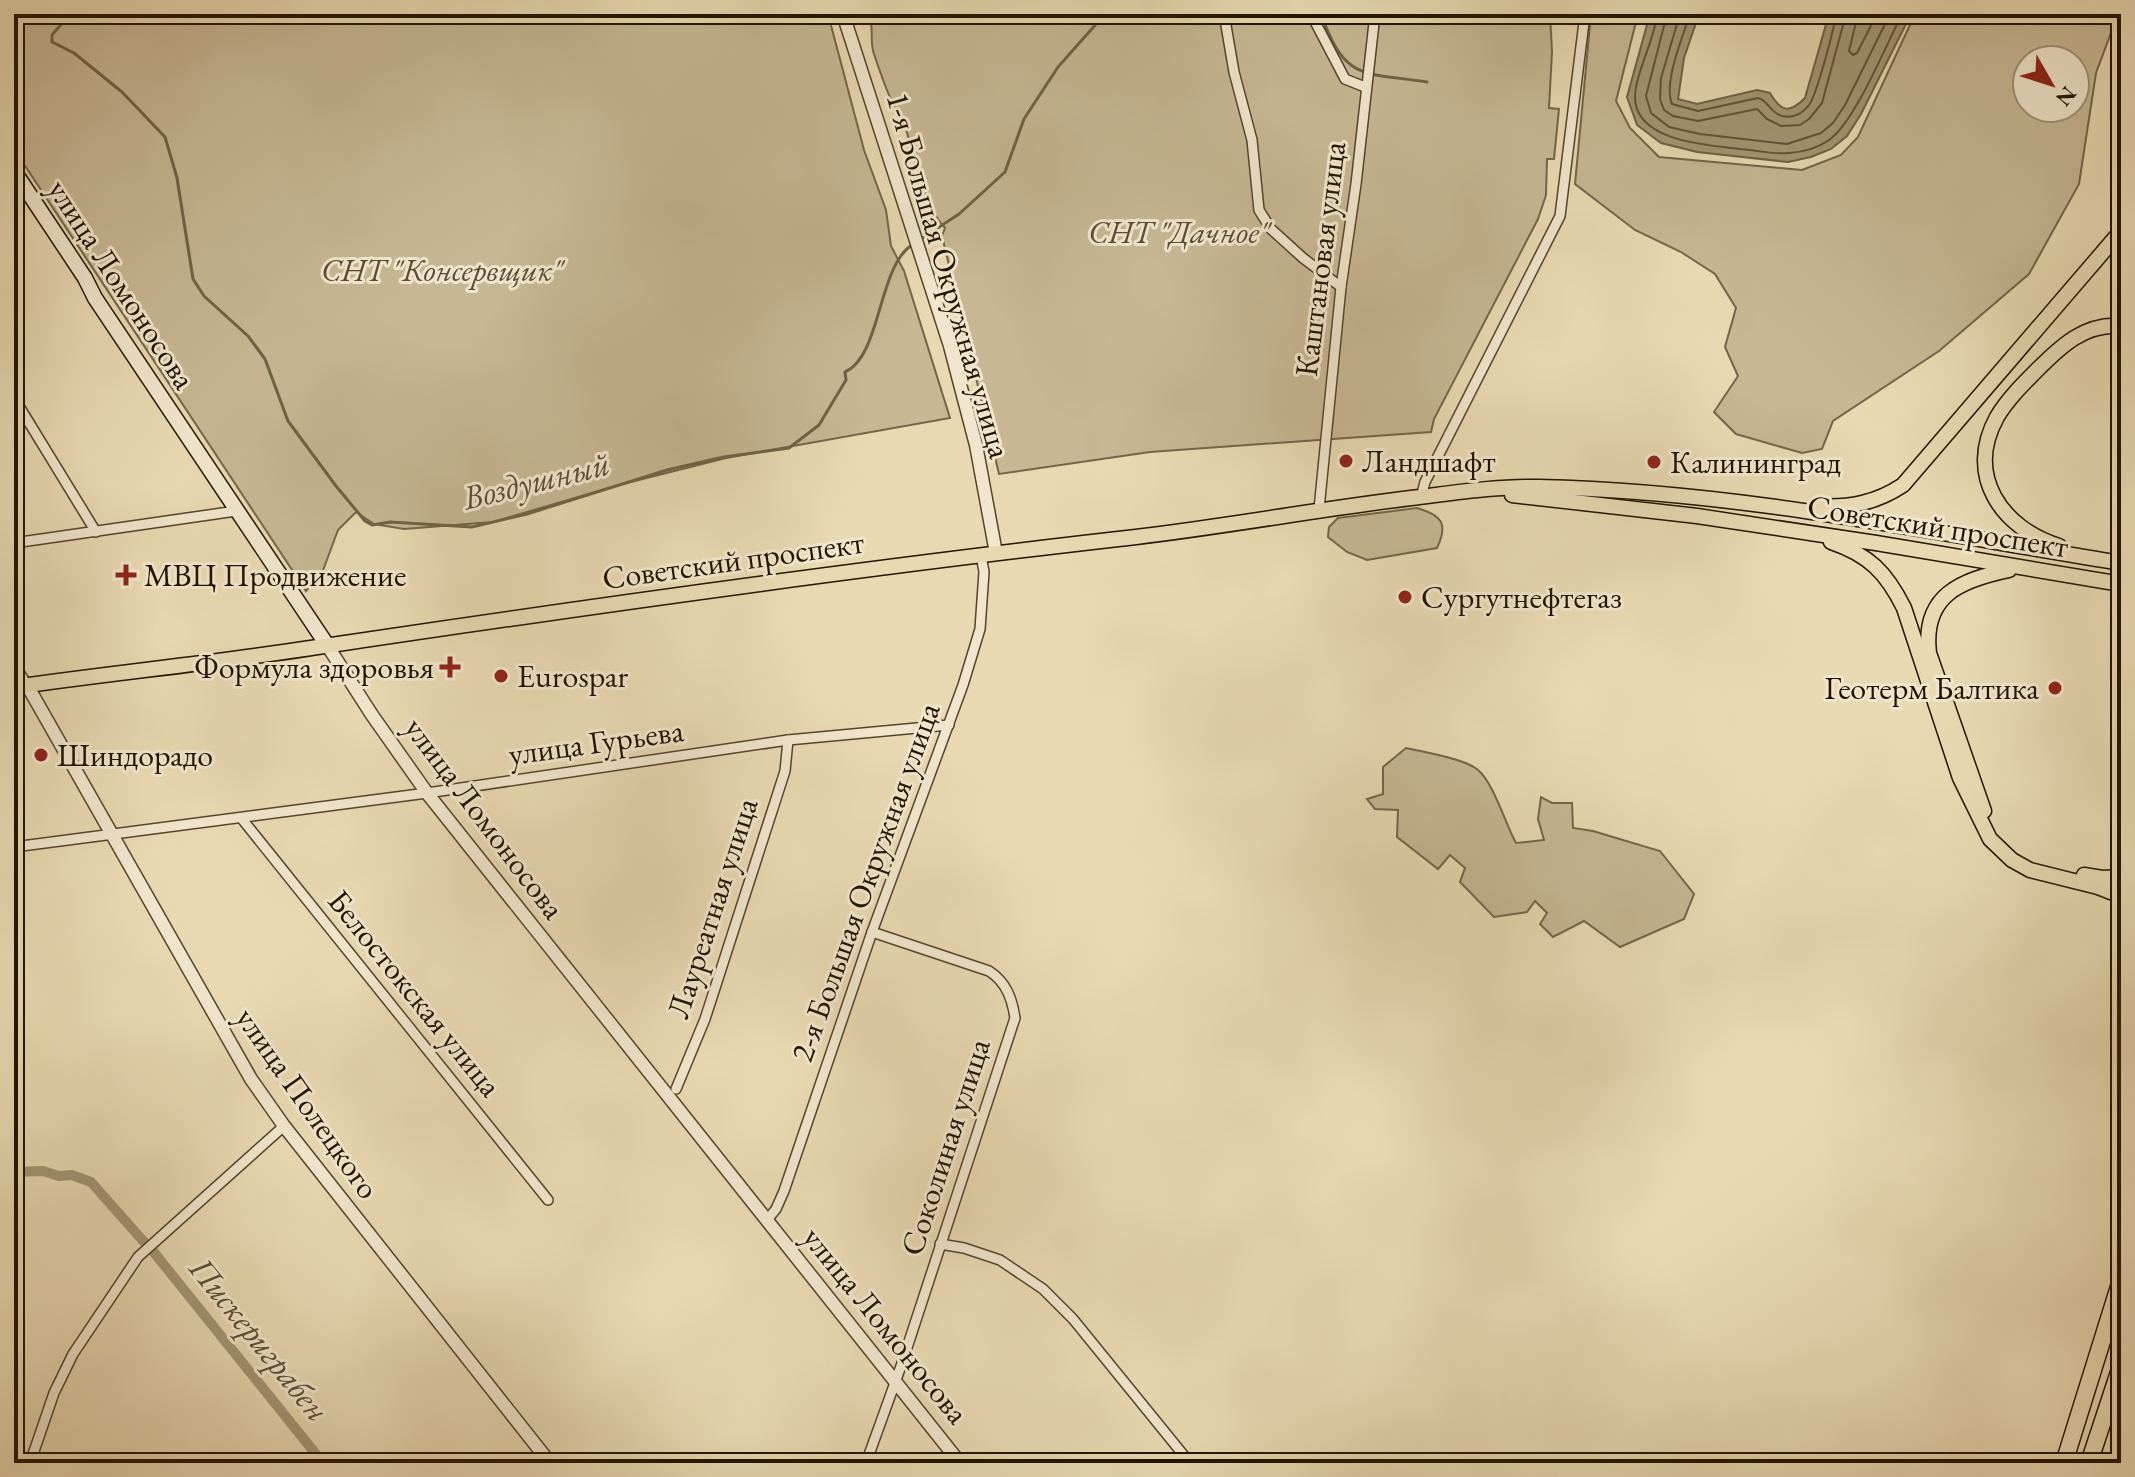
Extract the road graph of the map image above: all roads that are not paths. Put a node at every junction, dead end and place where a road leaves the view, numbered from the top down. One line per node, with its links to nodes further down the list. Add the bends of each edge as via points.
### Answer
1 (843, 14): 20 (street, 1-я Большая Окружная улица, via 950,346 976,445)
2 (1224, 14): 9 (street, via 1252,140 1259,210 1271,229)
3 (1311, 14): 6 (street, via 1345,79)
4 (1375, 14): 6 (street, Каштановая улица)
5 (1585, 14): 13 (street, via 1560,216)
6 (1365, 87): 9 (street, Каштановая улица)
7 (14, 171): 16 (main road, улица Ломоносова)
8 (2121, 231): 14 (main road, via 1903,485 1876,500 1838,507)
9 (1341, 287): 15 (street, Каштановая улица)
10 (2121, 326): 21 (main road, via 2081,333 2028,379 1997,418 1985,471 2000,508 2030,533)
11 (14, 398): 17 (street)
12 (1459, 493): 13 (main road, Советский проспект); 14 (main road, Советский проспект, via 1533,487); 18 (main road, Советский проспект, via 1495,493)
13 (1421, 497): 15 (main road, Советский проспект)
14 (1749, 503): 21 (main road, Советский проспект)
15 (1319, 509): 20 (main road, Советский проспект)
16 (236, 511): 17 (street); 24 (main road, улица Ломоносова)
17 (96, 532): 19 (street)
18 (1802, 532): 22 (main road, Советский проспект); 34 (main road, via 1864,556 1892,585 1960,778 1990,839 2030,870)
19 (14, 543)
20 (988, 554): 24 (main road, Советский проспект); 27 (street, 2-я Большая Окружная улица, via 980,629)
21 (2121, 563)
22 (2017, 568): 23 (main road, Советский проспект); 33 (main road, via 1977,577 1945,596 1930,622 1929,653 1996,834 2018,853 2045,865)
23 (2121, 584)
24 (327, 645): 26 (main road, Советский проспект); 29 (street, улица Ломоносова)
25 (14, 664): 26 (street, улица Полецкого)
26 (21, 686): 31 (street, улица Полецкого)
27 (949, 725): 28 (street, улица Гурьева); 35 (street, 2-я Большая Окружная улица)
28 (788, 740): 29 (street, улица Гурьева); 36 (street, Лауреатная улица, via 785,771 705,1019)
29 (427, 793): 30 (street, улица Гурьева); 39 (street, улица Ломоносова)
30 (242, 819): 31 (street, улица Гурьева); 38 (street, Белостокская улица)
31 (113, 834): 32 (street, улица Гурьева); 37 (street, улица Полецкого, via 251,1079)
32 (14, 847)
33 (2121, 877)
34 (2121, 896)
35 (872, 932): 39 (street, 2-я Большая Окружная улица, via 784,1191); 40 (street, Соколиная улица, via 989,971 999,977 1013,1004 1015,1018)
36 (676, 1089)
37 (284, 1126): 44 (street, via 138,1257 73,1354); 45 (street, улица Полецкого)
38 (548, 1200)
39 (767, 1220): 43 (street, улица Ломоносова)
40 (940, 1244): 43 (street, Соколиная улица); 48 (street, via 1000,1260 1043,1289)
41 (2121, 1280): 49 (highway)
42 (2121, 1366): 50 (highway)
43 (894, 1382): 46 (street, Соколиная улица); 47 (street, улица Ломоносова)
44 (30, 1463)
45 (550, 1463)
46 (866, 1463)
47 (960, 1463)
48 (1190, 1463)
49 (2064, 1463)
50 (2089, 1463)

